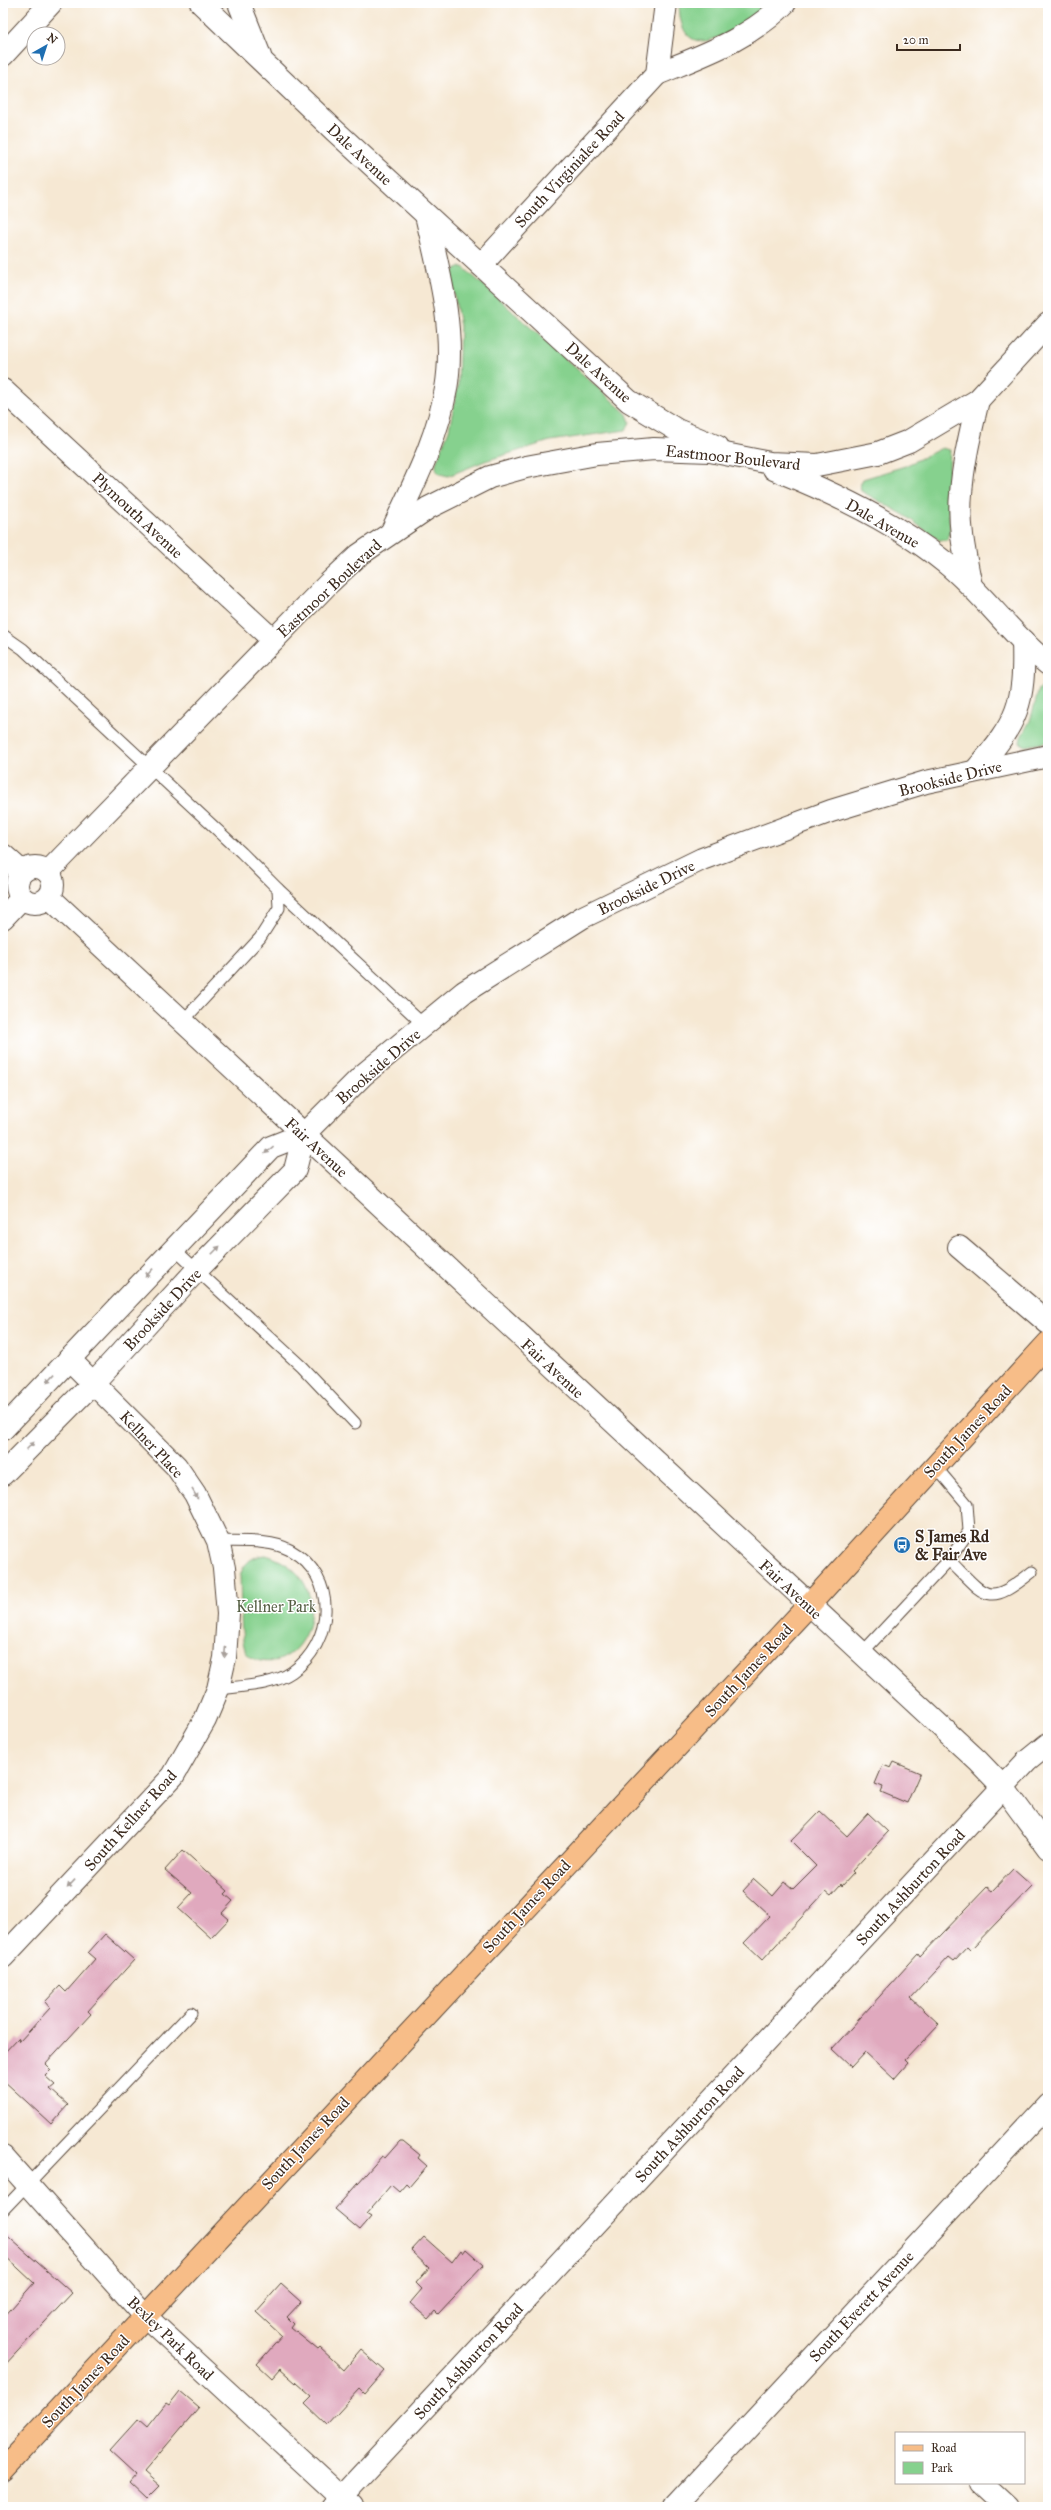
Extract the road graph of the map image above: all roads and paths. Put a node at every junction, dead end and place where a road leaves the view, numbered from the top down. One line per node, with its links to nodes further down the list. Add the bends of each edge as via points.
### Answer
1 (51, 3): 6 (street)
2 (201, 3): 7 (street, Dale Avenue)
3 (239, 3): 7 (street)
4 (666, 3): 8 (street)
5 (785, 3): 8 (street, South Virginialee Road, via 773,15 727,46)
6 (3, 55)
7 (262, 62): 9 (street, Dale Avenue)
8 (657, 74): 10 (street, South Virginialee Road)
9 (426, 215): 10 (street, Dale Avenue); 15 (street, via 439,271 447,327 449,357 446,388 439,422 427,454)
10 (482, 265): 14 (street, Dale Avenue, via 629,401 677,430)
11 (1048, 324): 13 (street, Eastmoor Boulevard)
12 (3, 390): 18 (street, Plymouth Avenue)
13 (978, 400): 14 (street, Eastmoor Boulevard, via 909,441 878,453 816,465 770,463); 16 (street, via 960,495 964,546)
14 (749, 459): 15 (street, Eastmoor Boulevard, via 710,451 654,449 597,454 526,467 490,477 455,493); 16 (street, Dale Avenue, via 810,484 910,537 947,564)
15 (392, 531): 18 (street, Eastmoor Boulevard, via 359,555)
16 (971, 586): 19 (street, Dale Avenue)
17 (3, 635): 22 (lane, via 23,649)
18 (272, 640): 22 (street, Eastmoor Boulevard)
19 (1022, 641): 20 (street, Dale Avenue); 23 (street, via 1024,680 1019,707 1004,738)
20 (1048, 664)
21 (1048, 756): 23 (street, Brookside Drive)
22 (149, 767): 26 (street, Eastmoor Boulevard); 27 (lane)
23 (976, 770): 32 (street, Brookside Drive, via 926,782 831,811 702,859 583,917 464,992)
24 (3, 855): 25 (street)
25 (22, 872): 26 (street, via 35,866); 29 (street, via 17,885)
26 (48, 872): 28 (street, via 54,884)
27 (278, 889): 31 (lane, via 279,908 260,938); 32 (lane)
28 (49, 897): 29 (street, via 36,903); 31 (street, Fair Avenue)
29 (22, 898): 30 (street)
30 (3, 918)
31 (183, 1021): 33 (street, Fair Avenue)
32 (424, 1025): 33 (street, Brookside Drive, via 363,1075)
33 (304, 1134): 35 (street, Brookside Drive, one-way to 35, via 271,1147); 36 (street, Brookside Drive, one-way to 33, via 295,1170); 48 (street, Fair Avenue)
34 (959, 1247): 37 (street)
35 (173, 1248): 36 (lane); 39 (street, Brookside Drive, one-way to 39)
36 (196, 1270): 40 (street, Brookside Drive); 41 (lane, via 301,1366)
37 (1048, 1322)
38 (1048, 1342): 43 (main road, South James Road)
39 (69, 1359): 40 (street, Kellner Place); 42 (street, Brookside Drive, one-way to 42)
40 (94, 1382): 44 (street, Brookside Drive, one-way to 40); 45 (street, Kellner Place, one-way to 45, via 176,1466 195,1494)
41 (355, 1423)
42 (3, 1429)
43 (934, 1465): 46 (lane, via 967,1504 970,1531); 48 (main road, South James Road)
44 (3, 1474)
45 (218, 1541): 49 (street, Kellner Place, via 224,1568); 51 (lane, via 252,1543 289,1550 314,1574 325,1601 322,1636 316,1649 296,1669 271,1681)
46 (949, 1560): 47 (lane, via 983,1592 997,1595 1010,1590); 50 (lane)
47 (1032, 1572)
48 (809, 1605): 50 (street, Fair Avenue); 61 (main road, South James Road)
49 (228, 1614): 51 (street, South Kellner Road, one-way to 51, via 225,1658)
50 (860, 1654): 53 (street, Fair Avenue)
51 (218, 1689): 55 (street, South Kellner Road, one-way to 55, via 205,1720 173,1776)
52 (1048, 1744): 53 (street, South Ashburton Road, via 1027,1761)
53 (1003, 1787): 54 (street, Fair Avenue); 64 (street, South Ashburton Road)
54 (1048, 1848)
55 (3, 1957)
56 (191, 2013): 59 (lane)
57 (1048, 2105): 65 (street, South Everett Avenue)
58 (3, 2157): 59 (street, Bexley Park Road)
59 (27, 2185): 60 (lane); 61 (street, Bexley Park Road)
60 (3, 2210)
61 (145, 2316): 62 (main road, South James Road); 64 (street, Bexley Park Road)
62 (3, 2469)
63 (982, 2484): 66 (street)
64 (342, 2504)
65 (674, 2507)
66 (1007, 2507)

